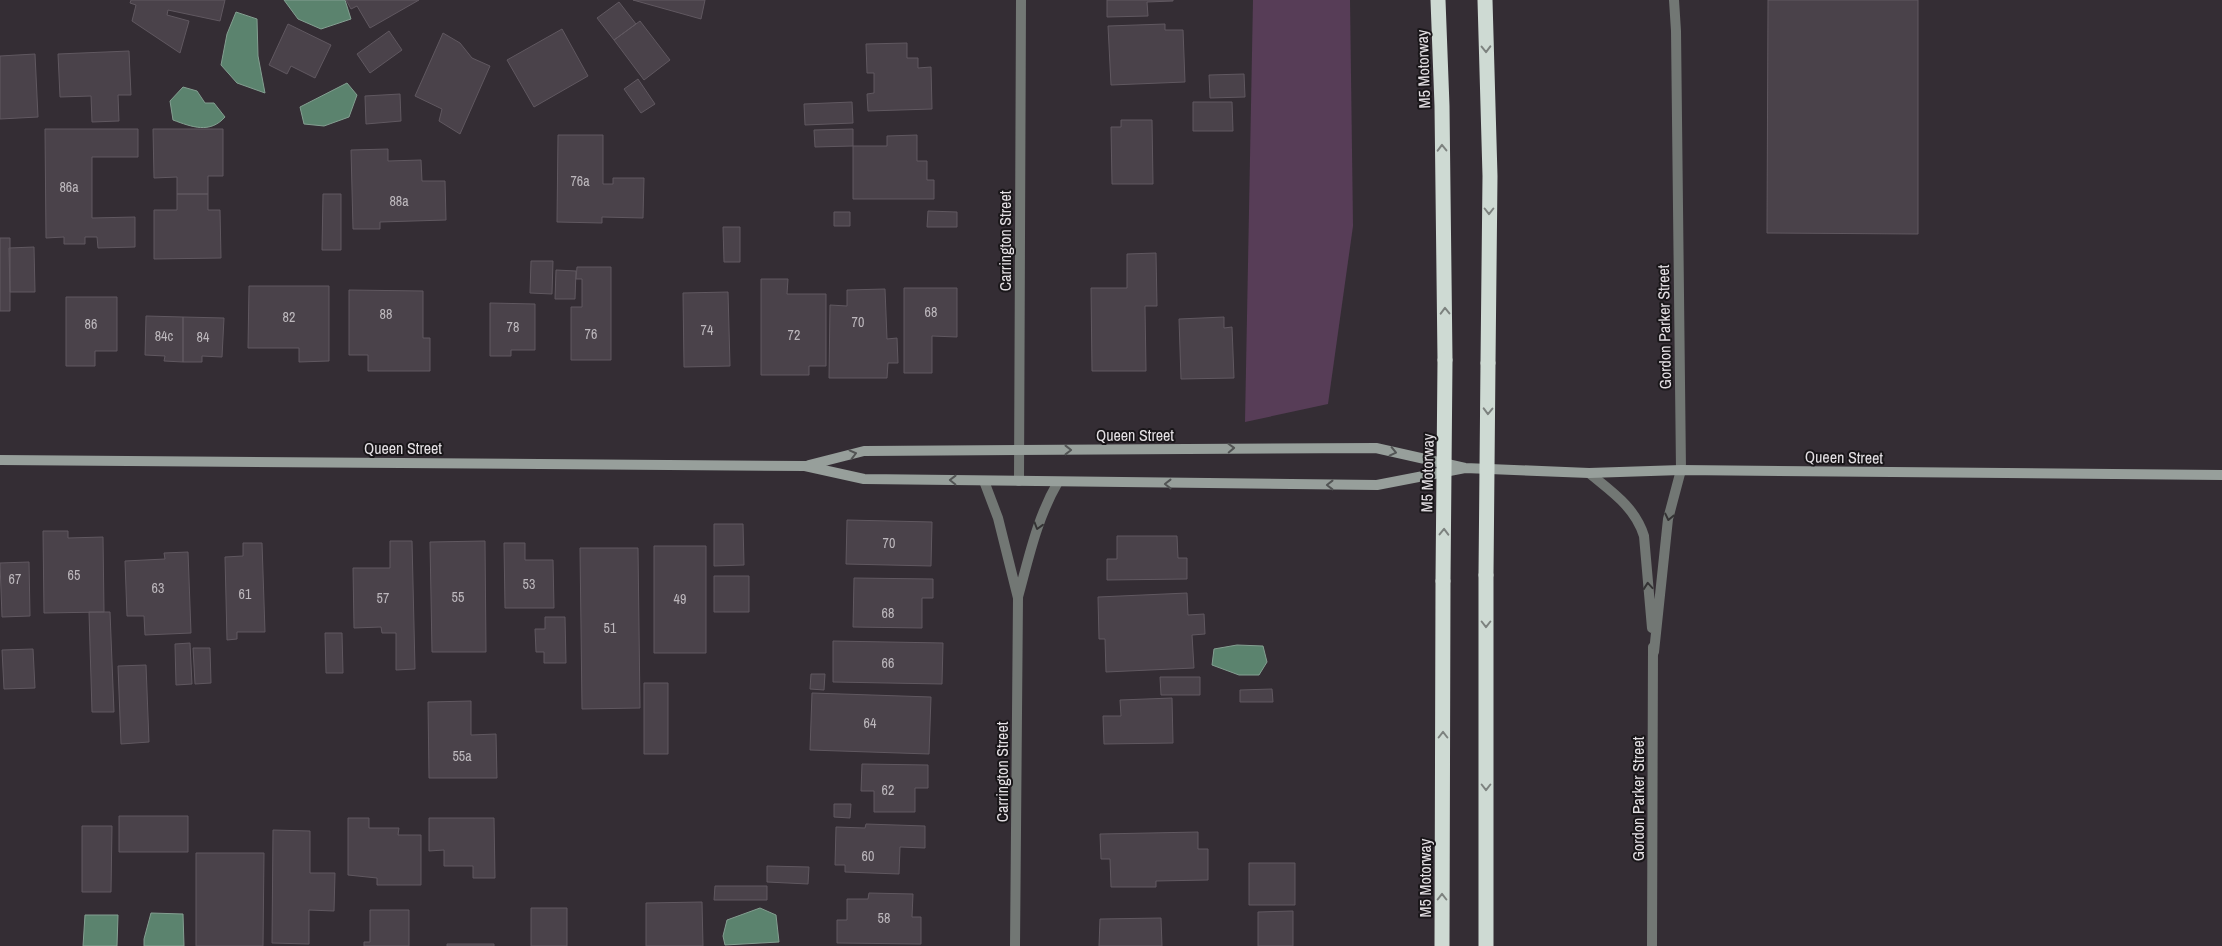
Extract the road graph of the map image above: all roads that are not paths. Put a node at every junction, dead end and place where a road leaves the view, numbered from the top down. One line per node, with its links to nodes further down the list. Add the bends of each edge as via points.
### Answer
1 (1021, 0): 5 (street, Carrington Street)
2 (1438, 0): 18 (highway, M5 Motorway, one-way to 2, bridge, via 1445,360)
3 (1485, 0): 19 (highway, one-way to 19, bridge, via 1490,176)
4 (1674, 0): 9 (street, Gordon Parker Street)
5 (1020, 450): 7 (main road, Queen Street, one-way to 5, via 864,451); 8 (main road, Queen Street, one-way to 8, via 1376,448); 13 (street, Carrington Street)
6 (0, 460): 7 (main road, Queen Street)
7 (805, 466): 12 (main road, Queen Street, one-way to 7, via 864,479)
8 (1465, 468): 10 (main road, Queen Street); 14 (main road, Queen Street, one-way to 14, via 1377,485)
9 (1681, 470): 10 (main road, Queen Street); 11 (main road, Queen Street); 16 (street, Gordon Parker Street, one-way to 16, via 1668,519)
10 (1589, 473): 16 (street, Gordon Parker Street, one-way to 10, via 1641,526 1632,509)
11 (2222, 476)
12 (984, 481): 13 (main road, Queen Street); 15 (street, Carrington Street, via 998,518)
13 (1019, 482): 14 (main road, Queen Street)
14 (1058, 482): 15 (street, Carrington Street, one-way to 15, via 1038,522)
15 (1018, 598): 17 (street, Carrington Street)
16 (1654, 652): 20 (street, Gordon Parker Street)
17 (1015, 946)
18 (1442, 946)
19 (1486, 946)
20 (1652, 946)

